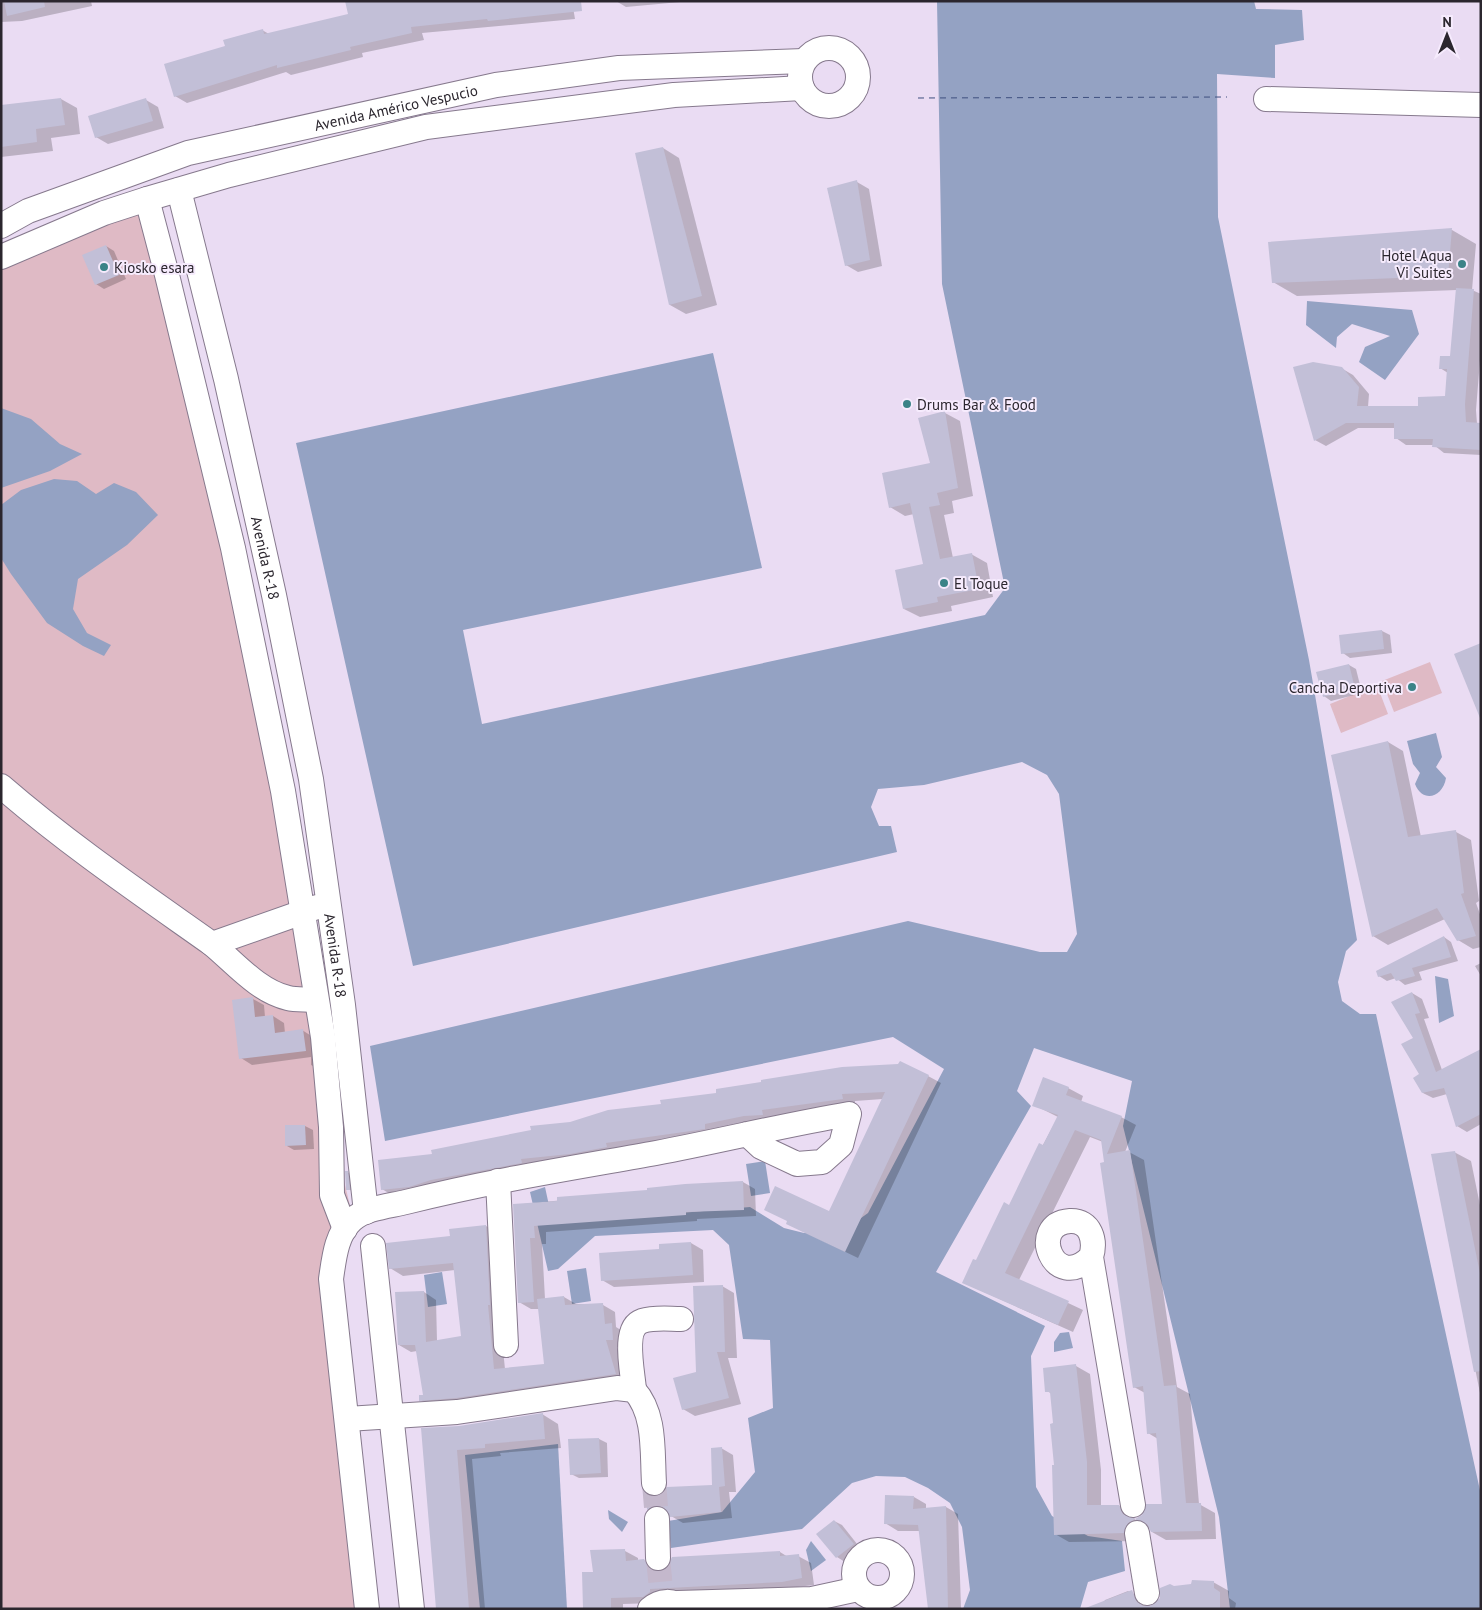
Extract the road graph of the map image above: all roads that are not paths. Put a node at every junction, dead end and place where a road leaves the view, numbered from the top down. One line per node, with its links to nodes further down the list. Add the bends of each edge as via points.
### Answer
1 (804, 61): 2 (street, via 800,78); 2 (street, via 820,49 839,49 854,61 859,79 851,97 834,106 814,102); 7 (street, Avenida Américo Vespucio, via 619,68 496,85 188,153 28,211)
2 (802, 88): 5 (street, Avenida Américo Vespucio, via 674,95 426,127)
3 (1266, 99): 4 (street)
4 (1481, 104)
5 (179, 190): 6 (street, Avenida Américo Vespucio); 10 (street, Avenida R-18, via 226,379 294,688 311,779)
6 (147, 200): 8 (street, Avenida Américo Vespucio, via 104,213); 11 (street, Avenida R-18, via 232,548 283,791)
7 (1, 226)
8 (1, 257)
9 (1, 786): 12 (street, via 108,872)
10 (328, 903): 11 (street); 13 (street, Avenida R-18)
11 (302, 912): 12 (street); 14 (street, Avenida R-18)
12 (212, 944): 14 (street, via 271,992)
13 (343, 1004): 14 (street, Avenida R-18); 17 (street)
14 (317, 1005): 18 (street, via 332,1127 332,1195)
15 (747, 1134): 16 (street)
16 (498, 1181): 17 (street); 22 (street)
17 (366, 1212): 18 (street)
18 (345, 1228): 25 (street, via 335,1253 331,1279)
19 (373, 1246): 24 (street)
20 (1091, 1256): 27 (street)
21 (682, 1319): 23 (street, via 654,1319 640,1322 633,1328 630,1336)
22 (506, 1345)
23 (634, 1390): 24 (street, via 617,1388 457,1412); 26 (street, via 643,1400 649,1416)
24 (392, 1417): 25 (street); 35 (street)
25 (347, 1419): 34 (street)
26 (654, 1483)
27 (1133, 1504)
28 (657, 1519): 30 (street)
29 (1138, 1536): 31 (street)
30 (658, 1558)
31 (1145, 1582)
32 (858, 1588): 33 (street, via 812,1600)
33 (667, 1602)
34 (367, 1609)
35 (412, 1609)

